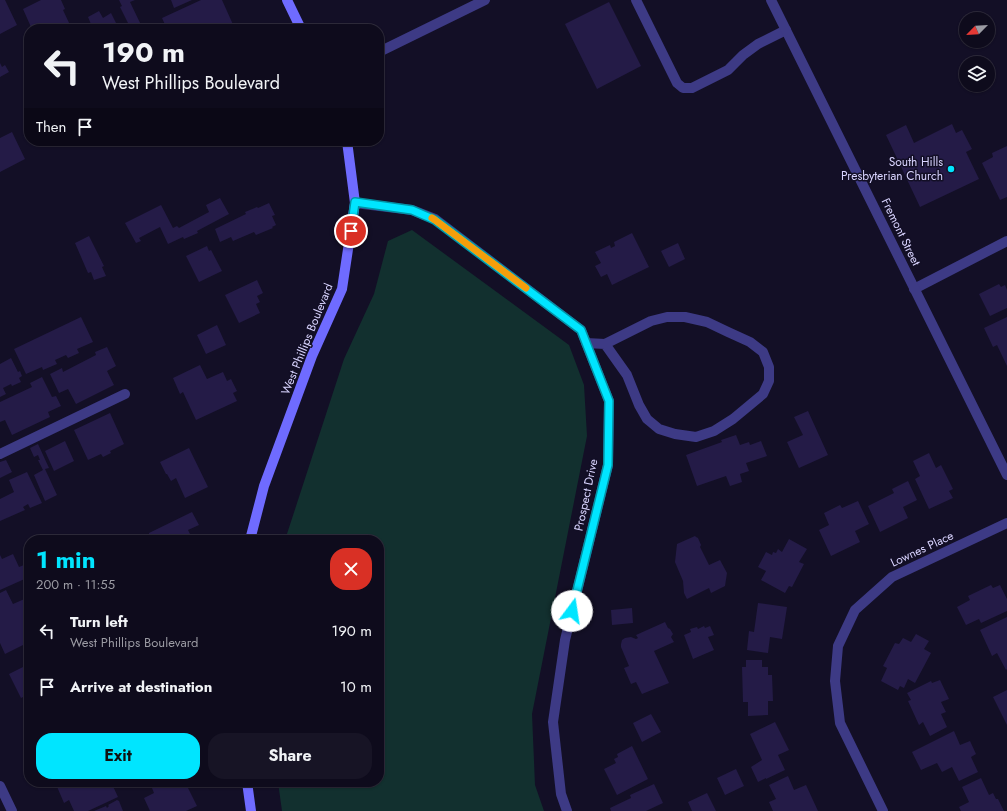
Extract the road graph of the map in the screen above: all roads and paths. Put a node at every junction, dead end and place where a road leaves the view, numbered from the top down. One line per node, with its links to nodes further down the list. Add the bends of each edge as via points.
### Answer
1 (287, 0): 5 (street)
2 (485, 0): 7 (street)
3 (636, 0): 6 (street, via 677,83 683,88 692,88 728,70 758,44)
4 (771, 0): 6 (street, Fremont Street)
5 (298, 24)
6 (786, 30): 11 (street, Fremont Street)
7 (384, 50)
8 (348, 146): 9 (street, West Phillips Boulevard)
9 (355, 202): 12 (street, Prospect Drive, via 412,210 435,220 581,330); 18 (street, West Phillips Boulevard, via 342,289 312,356 264,486)
10 (1007, 241): 11 (street)
11 (914, 289): 16 (street, Fremont Street)
12 (586, 342): 13 (street); 23 (street, Prospect Drive, via 609,401 608,465 565,640 553,722 561,794)
13 (606, 344): 13 (street, via 651,321 667,317 685,317 706,322 750,342 763,352 769,367 769,381 763,394 714,431 696,437 676,434 659,429 647,419 627,375)
14 (125, 394): 15 (street)
15 (0, 454)
16 (1007, 475)
17 (1007, 523): 24 (street, Lownes Place, via 892,577 855,610 838,646 835,681 840,723)
18 (251, 535)
19 (0, 786): 21 (street)
20 (248, 787): 22 (street)
21 (12, 811)
22 (251, 811)
23 (567, 811)
24 (883, 811)

